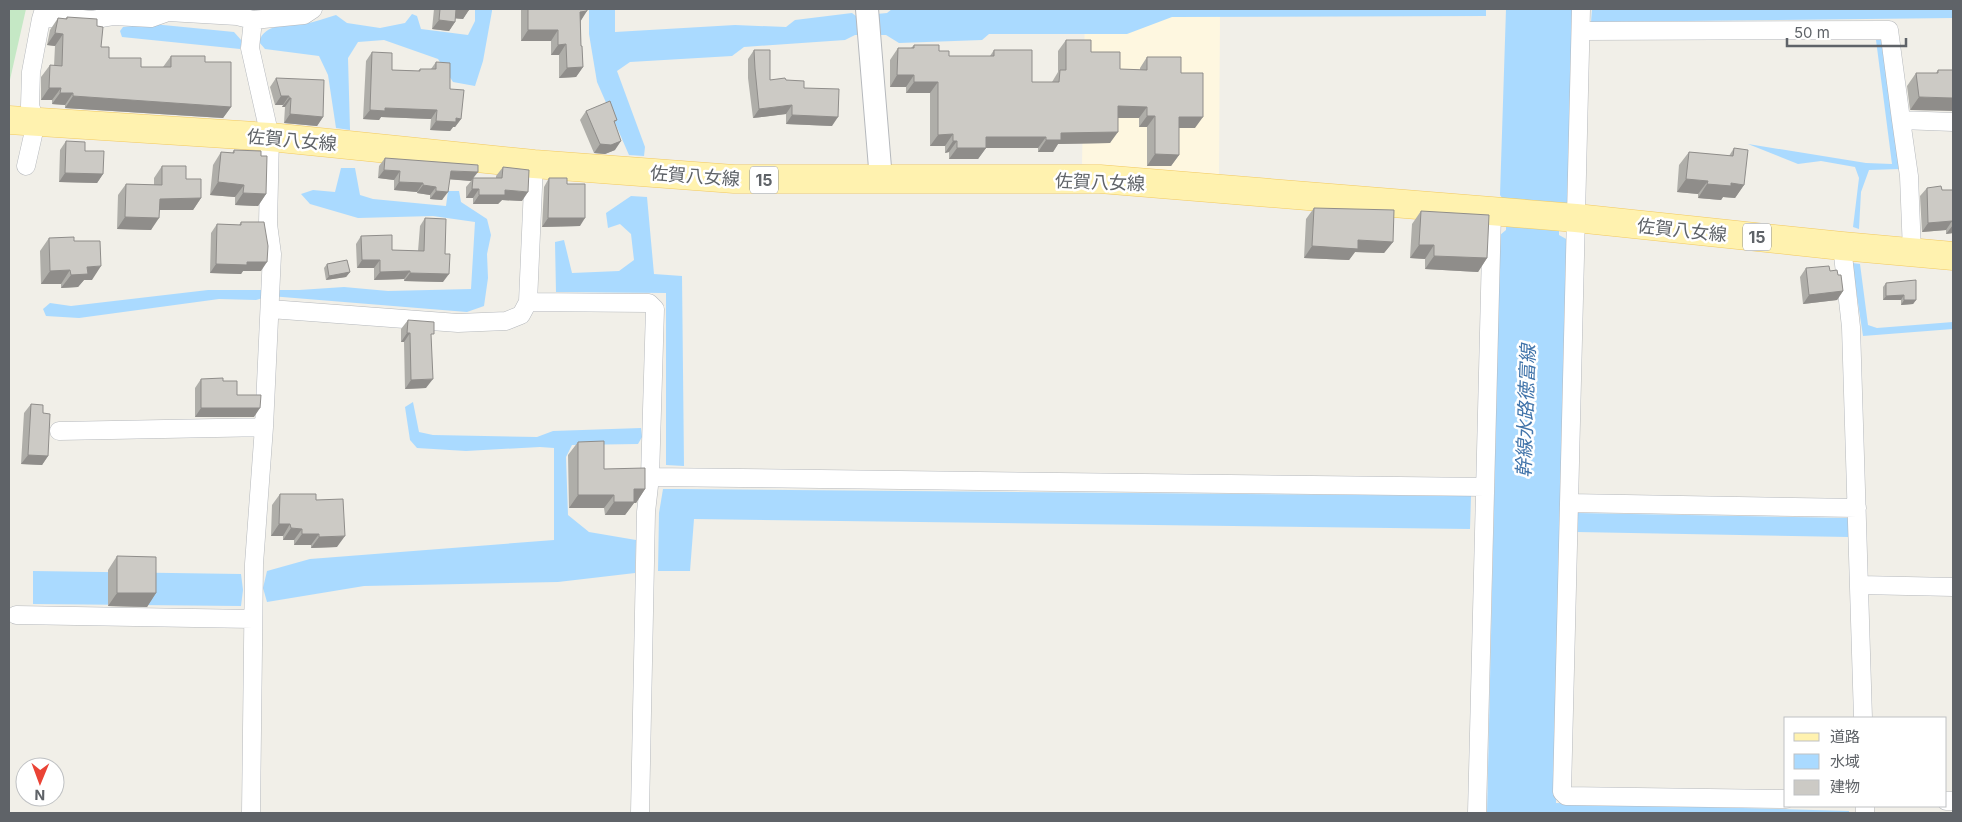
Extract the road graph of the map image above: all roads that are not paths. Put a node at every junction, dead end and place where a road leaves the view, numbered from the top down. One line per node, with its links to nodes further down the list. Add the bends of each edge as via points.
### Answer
1 (313, 9): 5 (street, via 304,15)
2 (1581, 9): 6 (street)
3 (867, 10): 13 (street)
4 (43, 14): 5 (street, via 91,20 114,16 151,18 168,12); 8 (street, via 31,72 30,106)
5 (253, 20): 10 (street, via 250,48)
6 (1581, 31): 7 (street, via 1889,30); 15 (street)
7 (1901, 120): 9 (street); 17 (street, via 1909,176)
8 (24, 121): 10 (main road, 佐賀八女線 / 15); 12 (street)
9 (1953, 122)
10 (270, 137): 11 (main road, 佐賀八女線 / 15); 19 (street)
11 (534, 164): 13 (main road, 佐賀八女線 / 15, via 734,180); 20 (street)
12 (26, 166)
13 (881, 180): 14 (main road, 佐賀八女線 / 15, via 1100,179)
14 (1497, 212): 15 (main road, 15); 24 (street)
15 (1568, 218): 16 (main road, 佐賀八女線 / 15); 25 (street)
16 (1842, 246): 17 (main road, 佐賀八女線 / 15); 26 (street, via 1851,326)
17 (1912, 252): 18 (main road, 佐賀八女線 / 15)
18 (1953, 256)
19 (270, 299): 20 (street, via 458,323 506,322 522,315); 21 (street)
20 (528, 302): 23 (street, via 648,303 655,309)
21 (264, 427): 22 (street); 30 (street)
22 (59, 431)
23 (650, 477): 24 (street); 34 (street, via 646,512)
24 (1485, 487): 35 (street)
25 (1569, 503): 26 (street); 32 (street, via 1562,792 1566,796)
26 (1857, 508): 27 (street)
27 (1860, 585): 28 (street); 31 (street)
28 (1953, 587)
29 (16, 615): 30 (street)
30 (253, 619): 33 (street)
31 (1863, 717)
32 (1784, 799)
33 (251, 813)
34 (640, 813)
35 (1477, 813)

